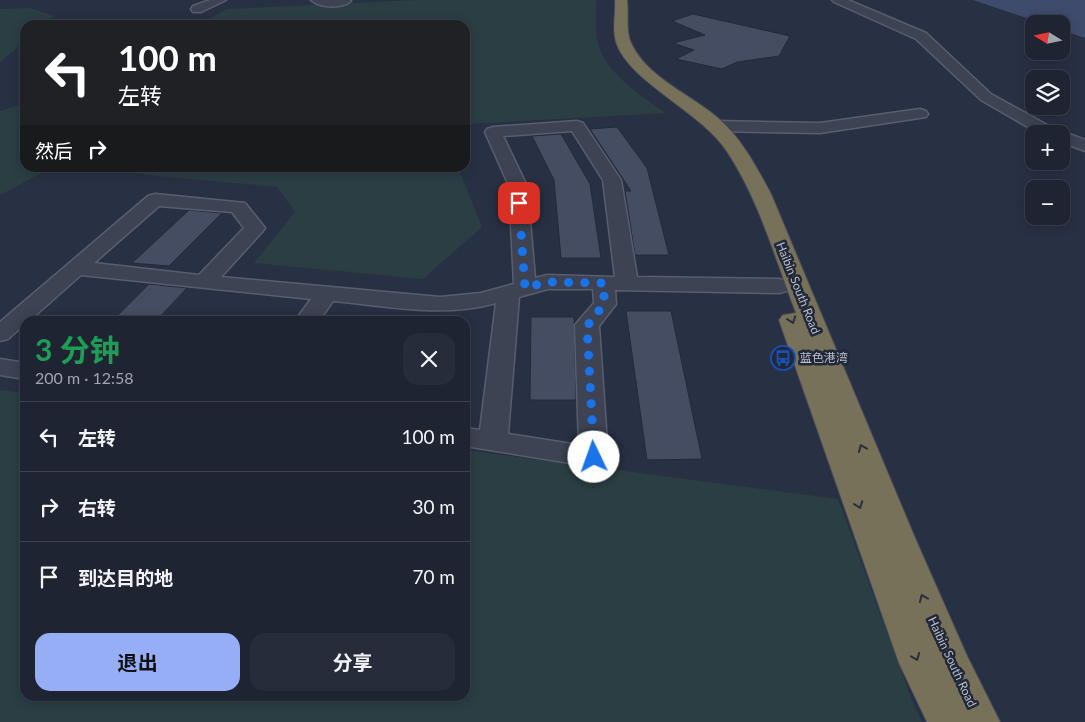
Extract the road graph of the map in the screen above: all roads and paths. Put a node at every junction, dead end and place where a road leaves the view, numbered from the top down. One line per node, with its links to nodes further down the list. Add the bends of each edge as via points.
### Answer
1 (220, 0): 7 (street)
2 (317, 0): 6 (street, via 324,3)
3 (612, 0): 16 (highway, Haibin South Road, via 614,44 620,58 703,127 731,161)
4 (621, 0): 10 (highway, Haibin South Road, via 624,44 633,57)
5 (838, 0): 9 (street, via 921,36 986,97)
6 (345, 1)
7 (197, 9)
8 (920, 114): 10 (street, via 820,128)
9 (1035, 125)
10 (716, 126): 28 (highway, Haibin South Road, one-way to 10, via 950,663 898,538 761,194 742,160)
11 (1070, 140): 12 (street)
12 (1085, 146)
13 (76, 268): 14 (street); 14 (street, via 155,200 238,207 255,228); 19 (street)
14 (204, 282): 18 (street)
15 (615, 283): 16 (street); 17 (street, via 547,282); 17 (street, via 612,180 578,126 493,132 518,186); 26 (street, via 587,326 594,457)
16 (779, 286): 27 (highway, Haibin South Road, one-way to 27, via 918,663)
17 (516, 290): 18 (street, via 482,300 440,304); 26 (street)
18 (326, 294): 20 (street)
19 (21, 316)
20 (311, 316)
21 (20, 317): 22 (street)
22 (0, 334)
23 (0, 367): 24 (street)
24 (20, 370)
25 (470, 438): 26 (street)
26 (492, 442)
27 (948, 722)
28 (979, 722)

